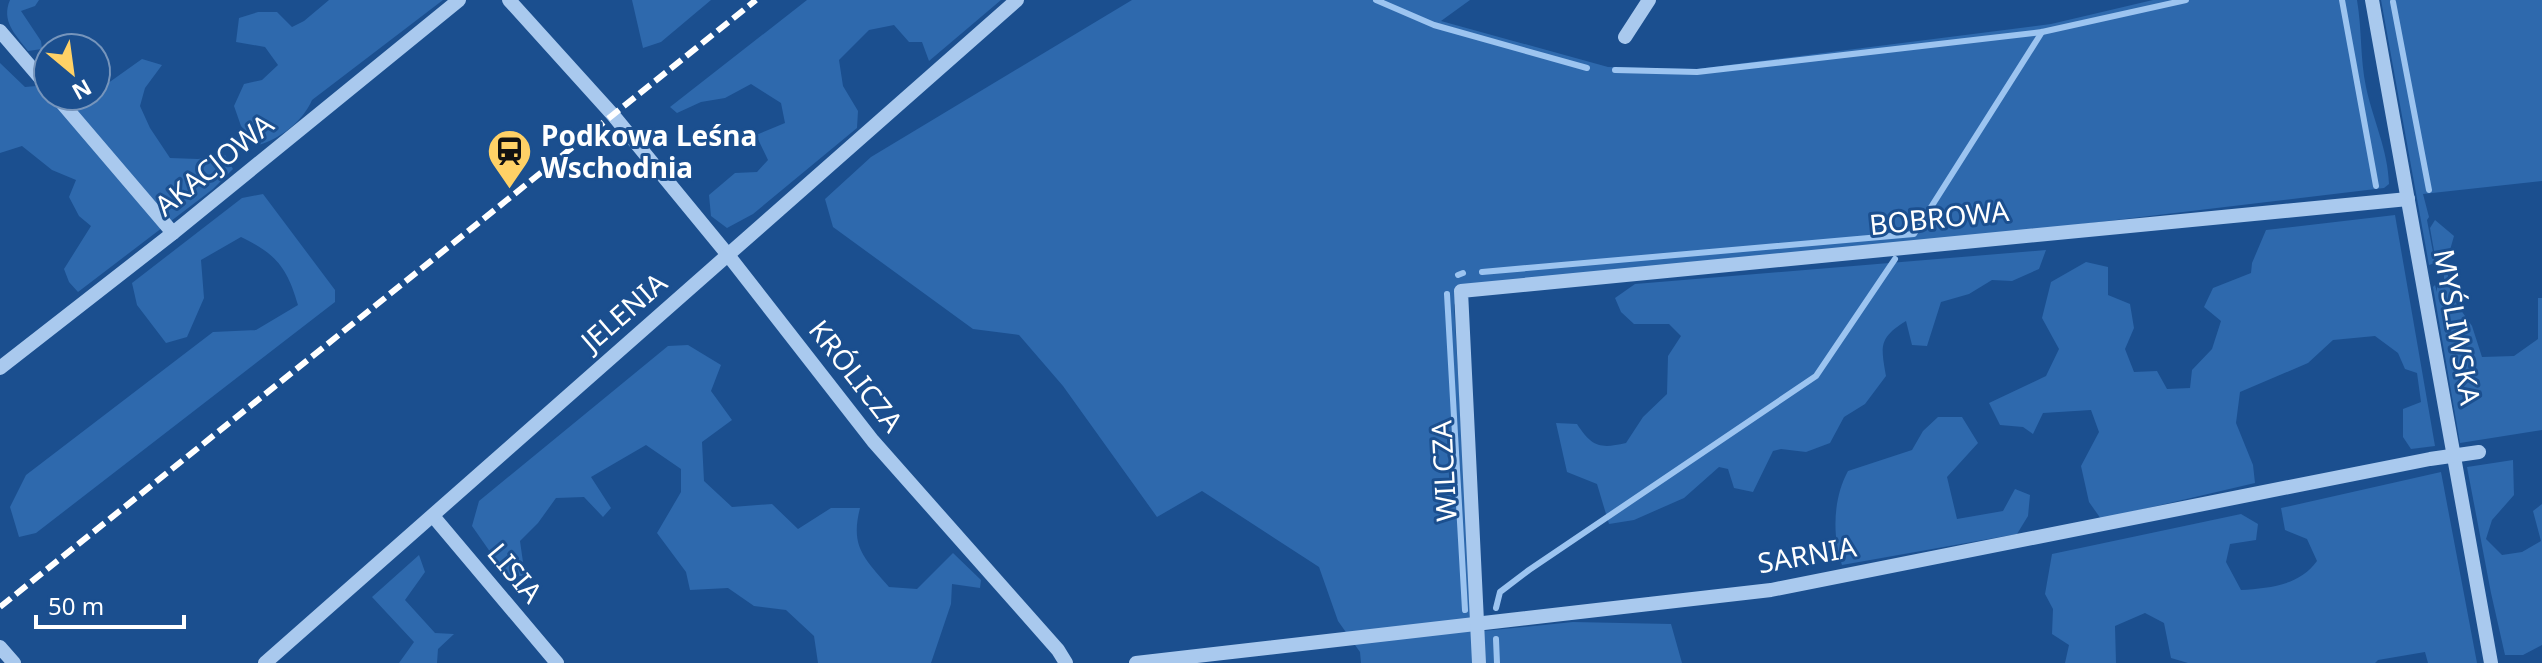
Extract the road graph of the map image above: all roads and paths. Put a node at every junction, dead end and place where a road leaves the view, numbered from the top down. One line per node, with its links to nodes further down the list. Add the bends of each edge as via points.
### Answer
1 (459, 0): 11 (street, AKACJOWA)
2 (509, 0): 12 (street, KRÓLICZA)
3 (1017, 0): 12 (street, JELENIA)
4 (1649, 0): 7 (street)
5 (2372, 0): 10 (street, MYŚLIWSKA)
6 (0, 31): 8 (street)
7 (1625, 37)
8 (32, 68)
9 (70, 112): 11 (street)
10 (2408, 199): 13 (street, BOBROWA); 16 (street, MYŚLIWSKA)
11 (173, 233): 14 (street, AKACJOWA)
12 (728, 255): 17 (street, JELENIA); 23 (street, KRÓLICZA, via 873,441)
13 (1475, 289): 18 (street, WILCZA, via 1461,291)
14 (0, 368)
15 (2479, 452): 16 (street, SARNIA)
16 (2454, 456): 18 (street, SARNIA, via 1771,590); 26 (street, MYŚLIWSKA)
17 (433, 516): 21 (street, JELENIA); 22 (street, LISIA)
18 (1477, 623): 24 (street, SARNIA); 25 (street, WILCZA)
19 (0, 647): 20 (street)
20 (14, 663)
21 (265, 663)
22 (557, 663)
23 (1066, 663)
24 (1136, 663)
25 (1479, 663)
26 (2491, 663)

